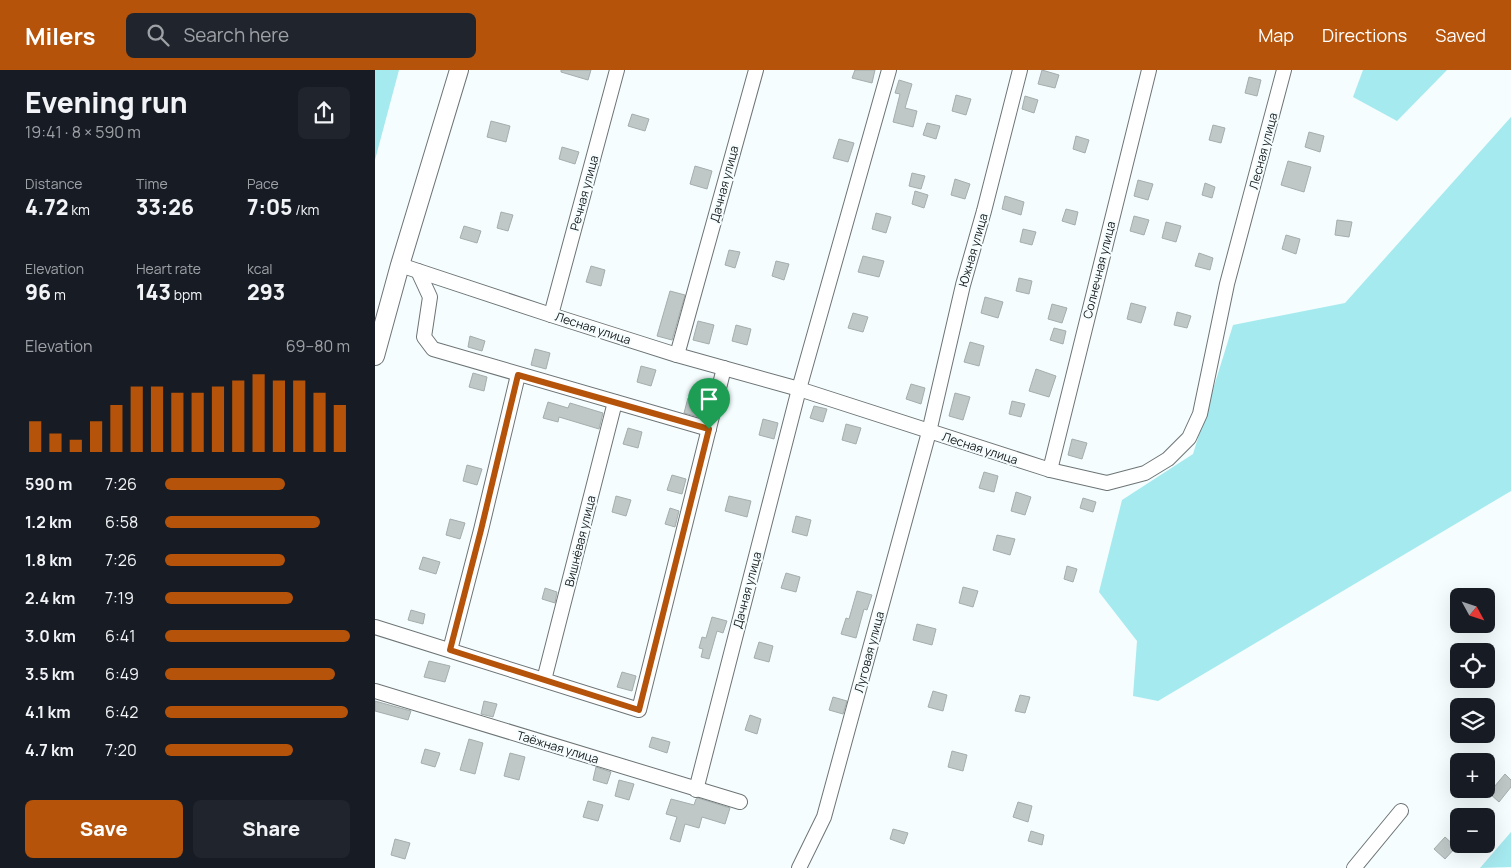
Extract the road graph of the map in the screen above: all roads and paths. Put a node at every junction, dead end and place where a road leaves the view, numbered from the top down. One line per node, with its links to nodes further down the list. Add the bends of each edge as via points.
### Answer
1 (459, 70): 8 (main road)
2 (617, 70): 10 (street, Речная улица)
3 (756, 70): 11 (street, Дачная улица)
4 (889, 70): 15 (street, Дачная улица)
5 (1020, 70): 18 (street, Южная улица, via 963,285)
6 (1149, 70): 19 (street, Солнечная улица)
7 (1284, 70): 19 (street, Лесная улица, via 1227,284 1200,414 1189,438 1169,459 1145,473 1107,483)
8 (400, 265): 9 (street, Лесная улица); 12 (main road)
9 (418, 271): 10 (street, Лесная улица); 14 (street, via 429,298 424,337 433,349)
10 (551, 315): 11 (street, Лесная улица)
11 (677, 355): 13 (street, Лесная улица)
12 (375, 356)
13 (724, 368): 15 (street, Лесная улица); 17 (street)
14 (518, 375): 16 (street); 21 (street)
15 (799, 389): 18 (street, Лесная улица); 24 (street, Дачная улица)
16 (615, 402): 17 (street); 22 (street, Вишнёвая улица)
17 (709, 429): 22 (street, via 639,710)
18 (929, 432): 19 (street, Лесная улица); 27 (street, Луговая улица, via 824,817)
19 (1050, 470)
20 (375, 627): 21 (street)
21 (450, 650): 22 (street)
22 (544, 680)
23 (375, 691): 24 (street, Таёжная улица)
24 (695, 790): 25 (street, Таёжная улица)
25 (741, 802)
26 (1401, 811): 28 (street)
27 (799, 868)
28 (1354, 868)

